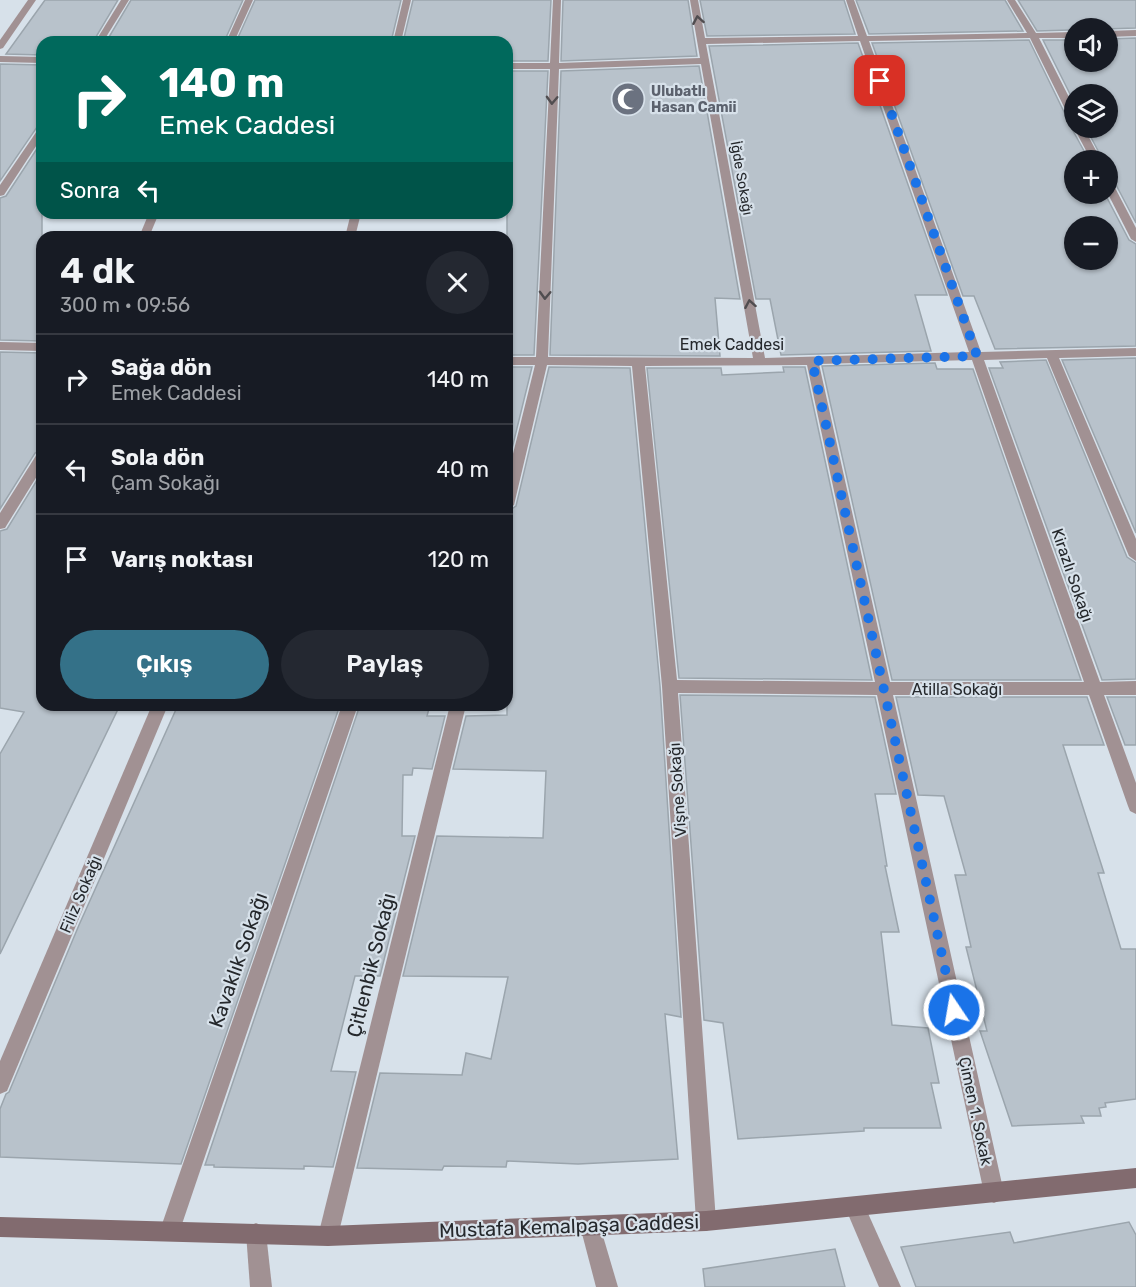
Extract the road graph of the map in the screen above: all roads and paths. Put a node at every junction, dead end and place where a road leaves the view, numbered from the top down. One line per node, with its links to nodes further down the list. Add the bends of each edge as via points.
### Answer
1 (32, 0): 18 (street)
2 (125, 0): 12 (street)
3 (249, 0): 13 (street)
4 (407, 0): 14 (street)
5 (557, 0): 23 (street)
6 (694, 0): 17 (street, İğde Sokağı, one-way to 6)
7 (850, 0): 16 (street, Kirazlı Sokağı)
8 (1011, 0): 15 (street)
9 (1136, 33): 10 (street)
10 (1118, 34)
11 (1064, 35): 15 (street)
12 (103, 36)
13 (233, 36)
14 (398, 36)
15 (1033, 36): 16 (street); 24 (street)
16 (865, 39): 17 (street); 33 (street, Kirazlı Sokağı)
17 (702, 41): 21 (street, İğde Sokağı)
18 (0, 46)
19 (0, 59): 20 (street)
20 (36, 60)
21 (705, 61): 23 (street); 38 (street, İğde Sokağı, one-way to 21)
22 (513, 66): 23 (street)
23 (554, 66): 37 (street, one-way to 37)
24 (1064, 97)
25 (36, 139): 26 (street)
26 (0, 193)
27 (1118, 204): 28 (street)
28 (1136, 239)
29 (0, 346): 30 (street)
30 (36, 347)
31 (1136, 351): 32 (street, Emek Caddesi)
32 (1052, 354): 33 (street, Emek Caddesi); 42 (street)
33 (977, 356): 36 (street, Emek Caddesi); 44 (street, Kirazlı Sokağı)
34 (638, 360): 37 (street, Emek Caddesi); 38 (street, Emek Caddesi); 43 (street, Vişne Sokağı)
35 (513, 361): 37 (street, Emek Caddesi)
36 (812, 361): 38 (street, Emek Caddesi); 46 (street, Çimen 1. Sokak)
37 (542, 362): 40 (street)
38 (760, 362)
39 (36, 467): 41 (street)
40 (513, 480)
41 (0, 524)
42 (1136, 556)
43 (670, 686): 46 (street, Atilla Sokağı); 55 (street, Vişne Sokağı)
44 (1094, 688): 45 (street, Atilla Sokağı); 46 (street, Atilla Sokağı); 50 (street, Kirazlı Sokağı)
45 (1136, 688)
46 (884, 689): 53 (street, Çimen 1. Sokak)
47 (157, 711): 51 (street, Filiz Sokağı)
48 (348, 711): 58 (street, Kavaklık Sokağı)
49 (457, 711): 60 (street, Çitlenbik Sokağı)
50 (1136, 806)
51 (0, 1084)
52 (1134, 1182): 53 (street, Mustafa Kemalpaşa Caddesi)
53 (994, 1193): 54 (street, Mustafa Kemalpaşa Caddesi)
54 (855, 1207): 55 (street, Mustafa Kemalpaşa Caddesi); 63 (street)
55 (706, 1221): 56 (street, Mustafa Kemalpaşa Caddesi)
56 (590, 1226): 60 (street, Mustafa Kemalpaşa Caddesi); 62 (street)
57 (0, 1227): 58 (street, Mustafa Kemalpaşa Caddesi)
58 (170, 1230): 59 (street, Mustafa Kemalpaşa Caddesi)
59 (256, 1233): 60 (street, Mustafa Kemalpaşa Caddesi); 61 (street)
60 (328, 1236)
61 (261, 1287)
62 (607, 1287)
63 (890, 1287)

